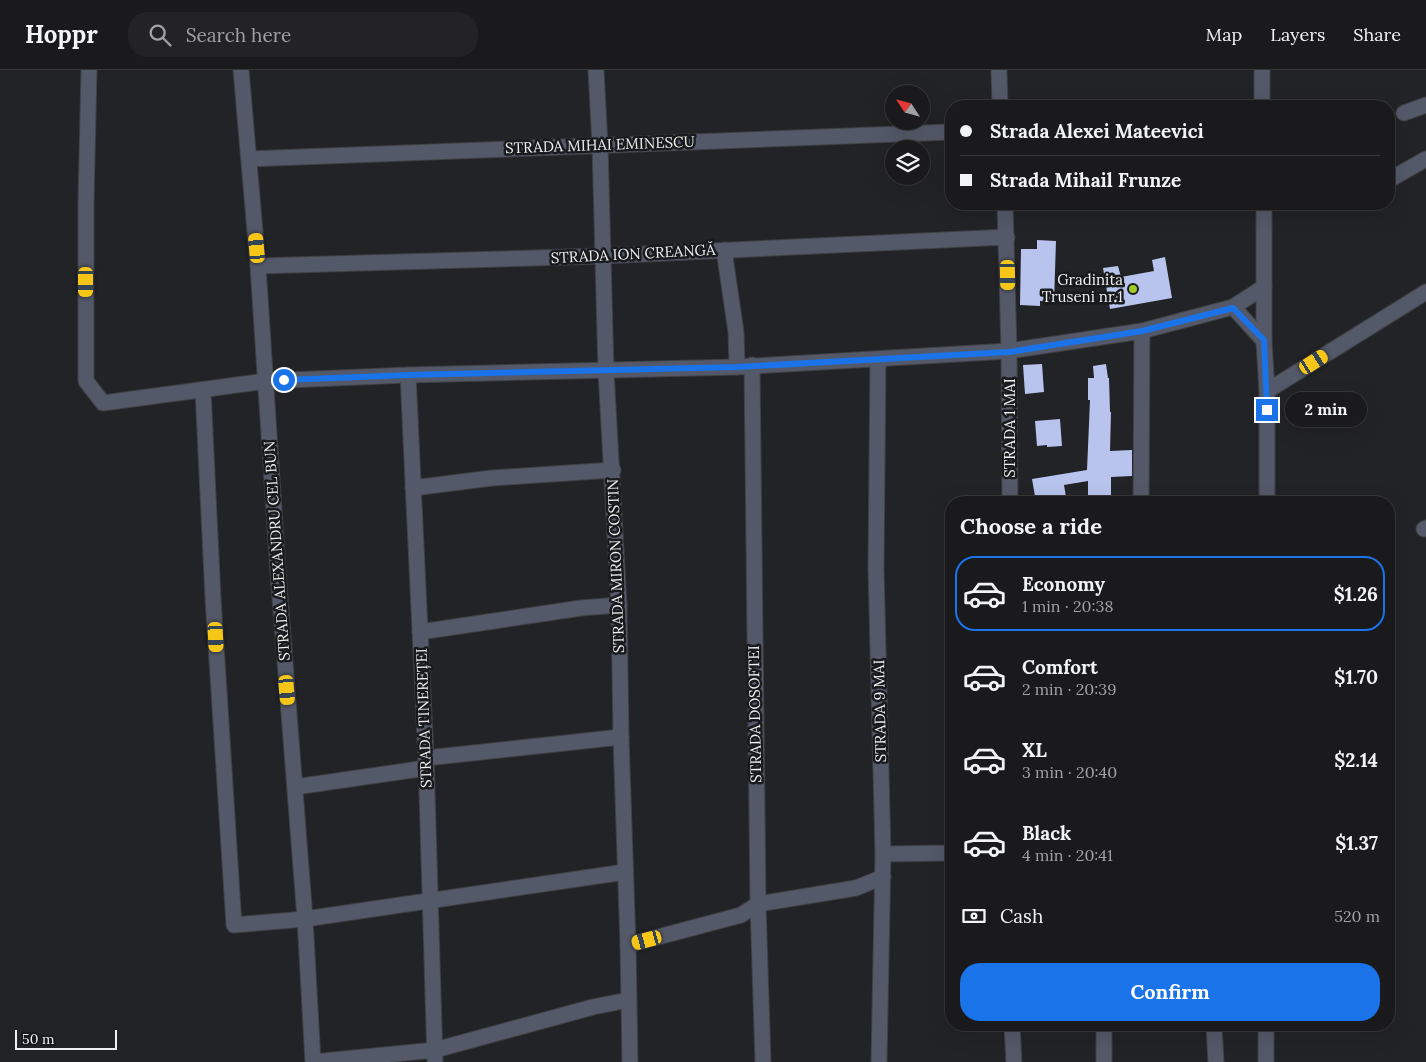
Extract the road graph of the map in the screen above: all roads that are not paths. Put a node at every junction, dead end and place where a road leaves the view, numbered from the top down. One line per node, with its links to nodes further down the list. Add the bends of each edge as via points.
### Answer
1 (89, 70): 32 (street, via 86,381 103,403)
2 (242, 70): 12 (street, STRADA ALEXANDRU CEL BUN)
3 (596, 70): 11 (street, STRADA MIRON COSTIN)
4 (999, 70): 6 (street)
5 (1262, 70): 7 (street)
6 (1000, 100)
7 (1262, 100)
8 (1426, 105): 9 (street)
9 (1404, 113)
10 (945, 132): 11 (street, STRADA MIHAI EMINESCU)
11 (600, 145): 12 (street, STRADA MIHAI EMINESCU); 19 (street, STRADA MIRON COSTIN)
12 (250, 159): 20 (street, STRADA ALEXANDRU CEL BUN)
13 (1426, 159): 14 (street)
14 (1395, 177)
15 (1005, 210): 17 (street, STRADA 1 MAI)
16 (1264, 210): 21 (street)
17 (1006, 237): 18 (street, STRADA ION CREANGĂ); 26 (street, STRADA 1 MAI)
18 (724, 250): 19 (street, STRADA ION CREANGĂ); 28 (street, STRADA DOSOFTEI, via 736,332)
19 (602, 256): 20 (street, STRADA ION CREANGĂ); 29 (street, STRADA MIRON COSTIN)
20 (258, 266): 31 (street, STRADA ALEXANDRU CEL BUN)
21 (1264, 287): 23 (street); 25 (street)
22 (1426, 292): 33 (street)
23 (1233, 308): 24 (street); 25 (street)
24 (1142, 331): 26 (street); 37 (street)
25 (1264, 340): 33 (street)
26 (1009, 352): 27 (street); 36 (street, STRADA 1 MAI)
27 (878, 359): 28 (street); 45 (street, STRADA 9 MAI, via 876,568)
28 (745, 366): 29 (street); 49 (street, STRADA DOSOFTEI)
29 (606, 371): 30 (street); 34 (street, STRADA MIRON COSTIN)
30 (408, 375): 31 (street); 35 (street, STRADA TINEREȚEI)
31 (266, 381): 32 (street); 43 (street, STRADA ALEXANDRU CEL BUN)
32 (203, 390): 50 (street, via 234,925)
33 (1267, 391): 38 (street)
34 (613, 470): 35 (street, via 492,478); 39 (street, STRADA MIRON COSTIN)
35 (413, 488): 40 (street, STRADA TINEREȚEI)
36 (1010, 496)
37 (1141, 496)
38 (1267, 496)
39 (619, 605): 40 (street); 41 (street, STRADA MIRON COSTIN)
40 (420, 632): 42 (street, STRADA TINEREȚEI)
41 (621, 737): 42 (street); 46 (street, STRADA MIRON COSTIN)
42 (426, 763): 43 (street); 48 (street, STRADA TINEREȚEI)
43 (295, 787): 50 (street, STRADA ALEXANDRU CEL BUN)
44 (945, 853): 45 (street)
45 (883, 854): 47 (street, STRADA 9 MAI)
46 (625, 872): 48 (street); 51 (street, STRADA MIRON COSTIN)
47 (883, 877): 49 (street, via 856,888); 61 (street, STRADA 9 MAI)
48 (431, 900): 50 (street); 57 (street, STRADA TINEREȚEI)
49 (758, 904): 51 (street, via 741,915); 60 (street, STRADA DOSOFTEI)
50 (305, 919): 58 (street, STRADA ALEXANDRU CEL BUN)
51 (628, 945): 52 (street, STRADA MIRON COSTIN)
52 (628, 1000): 57 (street, via 574,1011); 59 (street, STRADA MIRON COSTIN)
53 (1012, 1031): 62 (street)
54 (1104, 1031): 63 (street)
55 (1214, 1031): 64 (street)
56 (1266, 1031): 65 (street)
57 (435, 1056): 58 (street)
58 (313, 1062)
59 (630, 1062)
60 (762, 1062)
61 (879, 1062)
62 (1014, 1062)
63 (1104, 1062)
64 (1216, 1062)
65 (1266, 1062)

